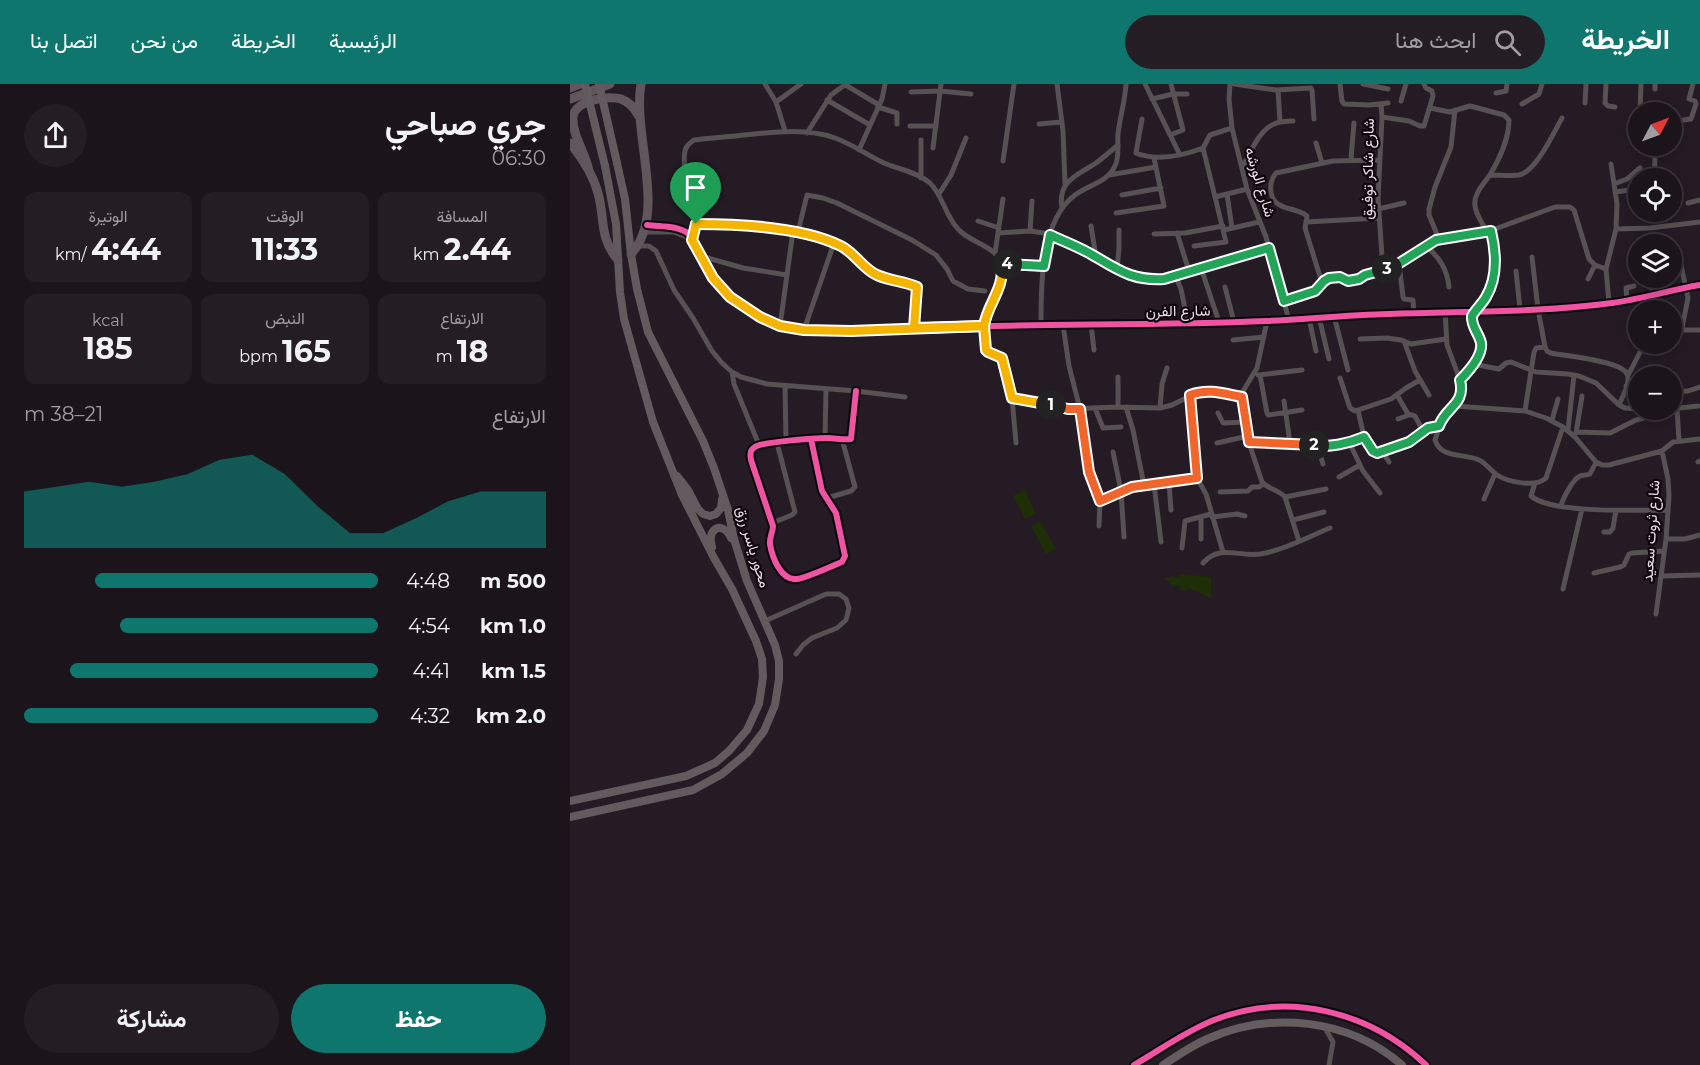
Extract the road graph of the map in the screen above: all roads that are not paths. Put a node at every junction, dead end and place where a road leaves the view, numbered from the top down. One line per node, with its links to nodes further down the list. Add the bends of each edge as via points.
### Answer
1 (580, 84): 27 (highway)
2 (585, 84): 141 (main road, محور ياسر رزق, bridge, via 616,224)
3 (599, 84): 137 (main road, محور ياسر رزق, bridge, via 628,216)
4 (610, 84): 35 (highway)
5 (641, 84): 51 (highway)
6 (765, 84): 39 (street)
7 (801, 84): 39 (street)
8 (845, 84): 37 (street); 45 (street)
9 (885, 84): 45 (street)
10 (1014, 84): 82 (street)
11 (1057, 84): 58 (street)
12 (1126, 84): 74 (street)
13 (1144, 84): 36 (street)
14 (1172, 84): 33 (street)
15 (1232, 84): 28 (street); 66 (street, شارع الورشه)
16 (1340, 84): 43 (street, via 1344,104)
17 (1363, 84): 29 (street)
18 (1406, 84): 38 (street)
19 (1424, 84): 47 (street, via 1433,93)
20 (1506, 84): 31 (street, via 1506,91)
21 (1542, 84): 44 (street, via 1539,94)
22 (1586, 84): 42 (street)
23 (1606, 84): 46 (street, via 1605,103)
24 (1641, 84): 40 (street)
25 (1693, 84): 50 (street, via 1689,98 1696,103)
26 (940, 87): 30 (street); 32 (street); 65 (street)
27 (570, 88)
28 (1277, 88): 55 (street, via 1312,90); 59 (street)
29 (1388, 89)
30 (911, 92)
31 (1496, 93)
32 (971, 94)
33 (1173, 94): 34 (street); 36 (street); 69 (street, via 1183,130)
34 (1187, 94)
35 (570, 99)
36 (1152, 99): 69 (street)
37 (827, 100): 61 (street); 68 (street)
38 (1401, 101)
39 (776, 102): 67 (street)
40 (1640, 102)
41 (1388, 103): 43 (street)
42 (1585, 103)
43 (1381, 104): 52 (street, شارع شاكر توفيق)
44 (1522, 104)
45 (879, 106): 61 (street); 62 (street, via 897,113)
46 (1615, 107)
47 (1430, 108): 48 (street); 52 (street, via 1422,126)
48 (1455, 110): 89 (street, via 1470,106 1509,120); 129 (street, via 1451,147 1429,209)
49 (1700, 115): 50 (street)
50 (1692, 116): 56 (street)
51 (639, 117): 87 (highway, via 631,104 616,98 579,106 573,119); 117 (highway, via 648,202)
52 (1382, 117): 81 (street, شارع شاكر توفيق)
53 (1562, 118): 89 (street, via 1528,171 1520,175)
54 (1142, 119): 79 (street, via 1136,153)
55 (1314, 119)
56 (1683, 120)
57 (1293, 121): 59 (street)
58 (1062, 122): 63 (street); 92 (street)
59 (1280, 122): 86 (street, via 1264,131)
60 (1354, 123): 80 (street)
61 (870, 124): 77 (street)
62 (897, 124)
63 (1039, 124)
64 (910, 126): 65 (street)
65 (936, 126): 75 (street)
66 (1232, 128): 76 (street, via 1209,135); 86 (street, شارع الورشه)
67 (785, 131): 68 (street); 115 (street, via 690,142 685,151 686,168)
68 (807, 132): 77 (street, via 834,138)
69 (1170, 135): 78 (street)
70 (966, 138): 98 (street)
71 (921, 140): 90 (street)
72 (570, 143): 87 (highway)
73 (1316, 143): 83 (street)
74 (1118, 145): 88 (street, via 1116,165); 92 (street)
75 (933, 148)
76 (1203, 148): 78 (street); 101 (street)
77 (859, 150): 90 (street)
78 (1180, 155): 79 (street)
79 (1154, 158): 85 (street)
80 (1351, 159): 81 (street); 83 (street)
81 (1379, 160): 108 (street, شارع شاكر توفيق)
82 (1003, 161)
83 (1322, 163): 113 (street, via 1276,173 1273,177 1274,200 1280,206 1305,213)
84 (1611, 164): 93 (street)
85 (1156, 167): 88 (street); 94 (street)
86 (1242, 168): 95 (street, شارع الورشه)
87 (589, 171): 141 (highway, via 598,192 606,241)
88 (1109, 175): 107 (street)
89 (1490, 175): 124 (street, via 1480,188 1475,205)
90 (921, 178): 98 (street)
91 (1628, 179): 93 (street)
92 (1065, 184): 107 (street)
93 (1614, 184): 97 (street)
94 (1161, 188): 100 (street); 109 (street, via 1164,207)
95 (1247, 189): 99 (street); 112 (street, شارع الورشه)
96 (1628, 190): 97 (street)
97 (1615, 192): 120 (street)
98 (939, 194): 136 (street, via 956,228)
99 (1227, 194): 101 (street); 119 (street)
100 (1122, 195)
101 (1215, 196): 118 (street)
102 (1003, 199): 121 (street)
103 (1700, 200): 106 (street)
104 (1032, 201): 123 (street)
105 (1404, 203): 108 (street)
106 (1688, 203)
107 (1062, 208): 128 (street)
108 (1378, 209): 110 (street, شارع شاكر توفيق)
109 (1116, 213)
110 (1379, 218): 113 (street); 149 (street, شارع شاكر توفيق)
111 (978, 221): 121 (street)
112 (1259, 222): 119 (street); 135 (street, شارع الورشه)
113 (1306, 222): 156 (street)
114 (1700, 222): 120 (street)
115 (696, 224): 125 (street); 130 (street)
116 (1091, 226): 139 (street)
117 (646, 228): 130 (street, via 674,232); 132 (highway)
118 (1224, 228): 119 (street); 126 (street); 133 (street, via 1226,242)
119 (1232, 228)
120 (1616, 229): 146 (street)
121 (999, 230): 123 (street); 136 (street)
122 (1119, 230): 148 (street)
123 (1030, 231): 128 (street)
124 (1489, 231): 129 (street); 144 (street, via 1555,207 1572,207 1589,259); 173 (street, via 1495,257 1493,280)
125 (795, 232): 131 (street); 153 (street); 164 (street, via 806,195 823,198 920,244 942,262 953,281 968,289)
126 (1177, 233): 127 (street); 150 (street)
127 (1154, 234)
128 (1050, 235): 139 (street); 145 (street)
129 (1439, 239): 134 (street)
130 (692, 240): 138 (street, شارع الفرن)
131 (834, 243): 188 (street, via 876,274 917,287); 190 (street)
132 (638, 246): 137 (highway); 205 (street, via 650,246 656,251 674,290 712,351)
133 (1194, 246)
134 (1426, 246): 143 (street); 159 (street, via 1443,264)
135 (1269, 248): 150 (street); 168 (street, شارع الورشه)
136 (995, 253): 142 (street)
137 (631, 254): 289 (main road, محور ياسر رزق, via 648,332 703,441)
138 (700, 256): 153 (street); 186 (street, شارع الفرن, via 730,297)
139 (1096, 257): 148 (street)
140 (1532, 257): 171 (street)
141 (618, 260): 279 (main road, محور ياسر رزق, via 624,320 653,422)
142 (1001, 264): 145 (street); 187 (street, via 1001,284)
143 (1398, 264): 149 (street); 174 (street, via 1403,297 1413,300)
144 (1595, 265): 146 (street); 155 (street)
145 (1044, 266): 184 (street)
146 (1606, 269): 169 (street)
147 (1682, 269): 160 (street)
148 (1117, 270): 154 (street, via 1152,280)
149 (1383, 270): 156 (street, via 1359,279 1329,278)
150 (1189, 271): 154 (street)
151 (1516, 271): 170 (street)
152 (1203, 274): 180 (street)
153 (787, 275): 186 (street)
154 (1175, 275): 182 (street)
155 (1588, 279)
156 (1322, 283): 168 (street, via 1315,291)
157 (1700, 285): 160 (street, شارع الفرن)
158 (1226, 287): 181 (street)
159 (1449, 287)
160 (1686, 287): 165 (street, شارع الفرن); 189 (street, via 1688,306)
161 (1628, 288): 167 (street)
162 (1652, 288): 166 (street)
163 (1668, 288): 165 (street)
164 (985, 291)
165 (1669, 292): 166 (street, شارع الفرن)
166 (1653, 296): 167 (street, شارع الفرن)
167 (1627, 300): 169 (street, شارع الفرن)
168 (1284, 301): 178 (street, شارع الورشه)
169 (1609, 303): 171 (street, شارع الفرن)
170 (1520, 309): 171 (street, شارع الفرن); 173 (street, شارع الفرن)
171 (1538, 309): 197 (street)
172 (1446, 311): 173 (street, شارع الفرن); 174 (street, شارع الفرن); 194 (street)
173 (1474, 311): 202 (street, via 1471,320 1481,348)
174 (1414, 313): 175 (street, شارع الفرن)
175 (1334, 316): 176 (street, شارع الفرن); 204 (street)
176 (1319, 317): 177 (street, شارع الفرن); 200 (street)
177 (1309, 318): 178 (street, شارع الفرن); 199 (street)
178 (1289, 320): 179 (street, شارع الفرن)
179 (1267, 321): 181 (street, شارع الفرن); 192 (street)
180 (1219, 322): 181 (street, شارع الفرن); 182 (street, شارع الفرن)
181 (1234, 322)
182 (1188, 323): 183 (street, شارع الفرن)
183 (1091, 324): 185 (street, شارع الفرن); 198 (street)
184 (1041, 325): 185 (street, شارع الفرن); 187 (street, شارع الفرن)
185 (1063, 325): 239 (street)
186 (780, 326): 190 (street, شارع الفرن)
187 (984, 326): 188 (street, شارع الفرن); 227 (street, via 986,350 1002,358)
188 (914, 328): 190 (street, شارع الفرن)
189 (1682, 328): 191 (street)
190 (804, 330)
191 (1700, 330)
192 (1264, 337): 195 (street); 207 (street)
193 (1360, 339): 196 (street)
194 (1446, 339): 196 (street, via 1410,344); 214 (street)
195 (1233, 340)
196 (1404, 341): 213 (street)
197 (1545, 347): 206 (street, via 1534,349); 210 (street, via 1551,353 1620,368)
198 (1094, 350)
199 (1316, 351)
200 (1329, 359)
201 (1167, 368): 236 (street)
202 (1473, 369): 206 (street, via 1478,365 1499,369 1511,362); 214 (street)
203 (1302, 370): 208 (street)
204 (1348, 370)
205 (732, 372): 216 (street, via 754,382); 270 (street)
206 (1532, 372): 209 (street); 242 (street)
207 (1253, 375): 208 (street); 226 (street)
208 (1260, 375): 244 (street, via 1267,413)
209 (1574, 375): 230 (street, via 1596,383); 253 (street)
210 (1628, 375): 215 (street)
211 (1118, 377): 233 (street)
212 (1340, 378): 241 (street, via 1350,408)
213 (1420, 380): 222 (street); 223 (street)
214 (1460, 380): 231 (street, via 1462,392)
215 (1626, 386): 230 (street)
216 (785, 387): 218 (street); 263 (street)
217 (1700, 387): 220 (street)
218 (826, 389): 219 (street); 258 (street)
219 (856, 391): 225 (street); 260 (street, via 852,437)
220 (1682, 391)
221 (1190, 395): 226 (street, via 1205,391); 236 (street); 282 (street)
222 (1397, 395): 241 (street); 245 (street)
223 (1429, 395)
224 (1582, 396): 255 (street)
225 (905, 397)
226 (1242, 397): 250 (street)
227 (1012, 398): 239 (street); 267 (street)
228 (1558, 399): 247 (street)
229 (1284, 401): 244 (street)
230 (1619, 405): 237 (street)
231 (1455, 406): 242 (street); 251 (street)
232 (1698, 406): 238 (street)
233 (1118, 407): 234 (street); 235 (street)
234 (1126, 407): 236 (street); 287 (street)
235 (1095, 408): 239 (street); 252 (street, via 1103,428)
236 (1160, 408)
237 (1628, 408)
238 (1682, 408)
239 (1080, 409): 296 (street, via 1089,472)
240 (1302, 410): 244 (street)
241 (1358, 410): 257 (street)
242 (1526, 411): 247 (street)
243 (1218, 413): 250 (street, via 1223,423)
244 (1285, 413): 269 (street)
245 (1409, 415): 246 (street); 254 (street, via 1415,416)
246 (1398, 420)
247 (1552, 420): 253 (street)
248 (1636, 420): 255 (street, via 1610,433)
249 (1676, 420): 262 (street)
250 (1246, 422): 256 (street)
251 (1439, 426): 254 (street); 280 (street, via 1435,440 1440,448 1452,455 1480,460)
252 (1121, 427)
253 (1565, 429): 255 (street); 284 (street, via 1546,478)
254 (1423, 431): 272 (street, via 1409,442)
255 (1576, 434): 276 (street)
256 (1248, 436): 264 (street); 268 (street)
257 (1364, 437): 265 (street); 272 (street, via 1375,452)
258 (825, 438): 259 (street); 260 (street)
259 (811, 439): 263 (street); 294 (street)
260 (842, 439): 294 (street, via 855,487)
261 (1700, 439): 262 (street)
262 (1679, 440): 273 (street)
263 (786, 442): 266 (street)
264 (1249, 442): 269 (street); 286 (street)
265 (1349, 442): 271 (street); 278 (street)
266 (777, 443): 270 (street); 307 (street, via 795,512)
267 (1016, 443)
268 (1217, 443)
269 (1290, 443): 271 (street)
270 (759, 445): 307 (street, via 750,456)
271 (1317, 445): 277 (street)
272 (1382, 451): 275 (street)
273 (1662, 451): 276 (street, via 1609,465); 301 (street, شارع ثروت سعيد, via 1669,488)
274 (1113, 452): 290 (street)
275 (1389, 462)
276 (1596, 462): 297 (street, via 1590,474 1575,479)
277 (1323, 464)
278 (1360, 465): 281 (street); 292 (street)
279 (671, 469): 289 (main road, via 703,514 719,511); 322 (main road, محور ياسر رزق)
280 (1495, 474): 284 (street); 295 (street)
281 (1339, 477)
282 (1197, 478): 283 (street); 303 (street)
283 (1169, 483): 285 (street); 299 (street)
284 (1535, 483): 297 (street, via 1532,498)
285 (1154, 484): 287 (street); 316 (street)
286 (1263, 484): 291 (street, via 1248,491); 293 (street)
287 (1144, 485): 290 (street)
288 (1326, 489): 293 (street)
289 (722, 490): 318 (main road, محور ياسر رزق)
290 (1121, 491): 296 (street); 312 (street)
291 (1220, 492)
292 (1380, 493)
293 (1286, 497): 306 (street)
294 (827, 498): 307 (street, via 836,513 842,562 797,579 789,577 772,553)
295 (1484, 499)
296 (1100, 501): 308 (street)
297 (1561, 506): 298 (street)
298 (1582, 509): 300 (street); 326 (street)
299 (1171, 510)
300 (1616, 510): 301 (street); 310 (street, via 1613,528)
301 (1668, 510): 314 (street, شارع ثروت سعيد)
302 (1324, 512): 306 (street)
303 (1211, 516): 304 (street); 305 (street); 320 (street)
304 (1245, 516)
305 (1202, 517): 313 (street); 317 (street, via 1185,521)
306 (1293, 520): 315 (street)
307 (772, 523)
308 (1099, 526)
309 (1330, 528): 315 (street)
310 (1604, 532)
311 (1700, 535): 314 (street)
312 (1124, 537)
313 (1201, 538)
314 (1666, 539): 319 (street, شارع ثروت سعيد)
315 (1299, 541): 320 (street, via 1262,553)
316 (1161, 542)
317 (1182, 548)
318 (737, 549): 322 (main road, via 727,530 714,530 710,540); 328 (main road, محور ياسر رزق)
319 (1664, 551): 323 (street, via 1632,553 1624,565); 325 (street, شارع ثروت سعيد)
320 (1223, 552): 321 (street)
321 (1203, 563)
322 (719, 567): 330 (main road, محور ياسر رزق, via 762,659 761,696 747,730 722,758 696,772)
323 (1594, 573)
324 (1700, 575): 325 (street)
325 (1661, 576): 327 (street, شارع ثروت سعيد)
326 (1563, 589)
327 (1656, 614)
328 (765, 621): 329 (street, via 826,594 839,594 846,599 846,620 812,638); 331 (main road, محور ياسر رزق, via 777,653 777,696 754,746 713,780 693,789)
329 (796, 654)
330 (570, 801)
331 (570, 818)
332 (1233, 1013): 334 (street); 337 (street, via 1211,1021); 341 (street, via 1281,1006 1327,1010 1377,1029)
333 (1324, 1026): 334 (street, via 1278,1022); 335 (street); 336 (street)
334 (1236, 1029): 338 (street, via 1205,1040)
335 (1346, 1032): 336 (street); 340 (street)
336 (1334, 1042): 339 (street)
337 (1134, 1065)
338 (1163, 1065)
339 (1329, 1065)
340 (1402, 1065)
341 (1425, 1065)

